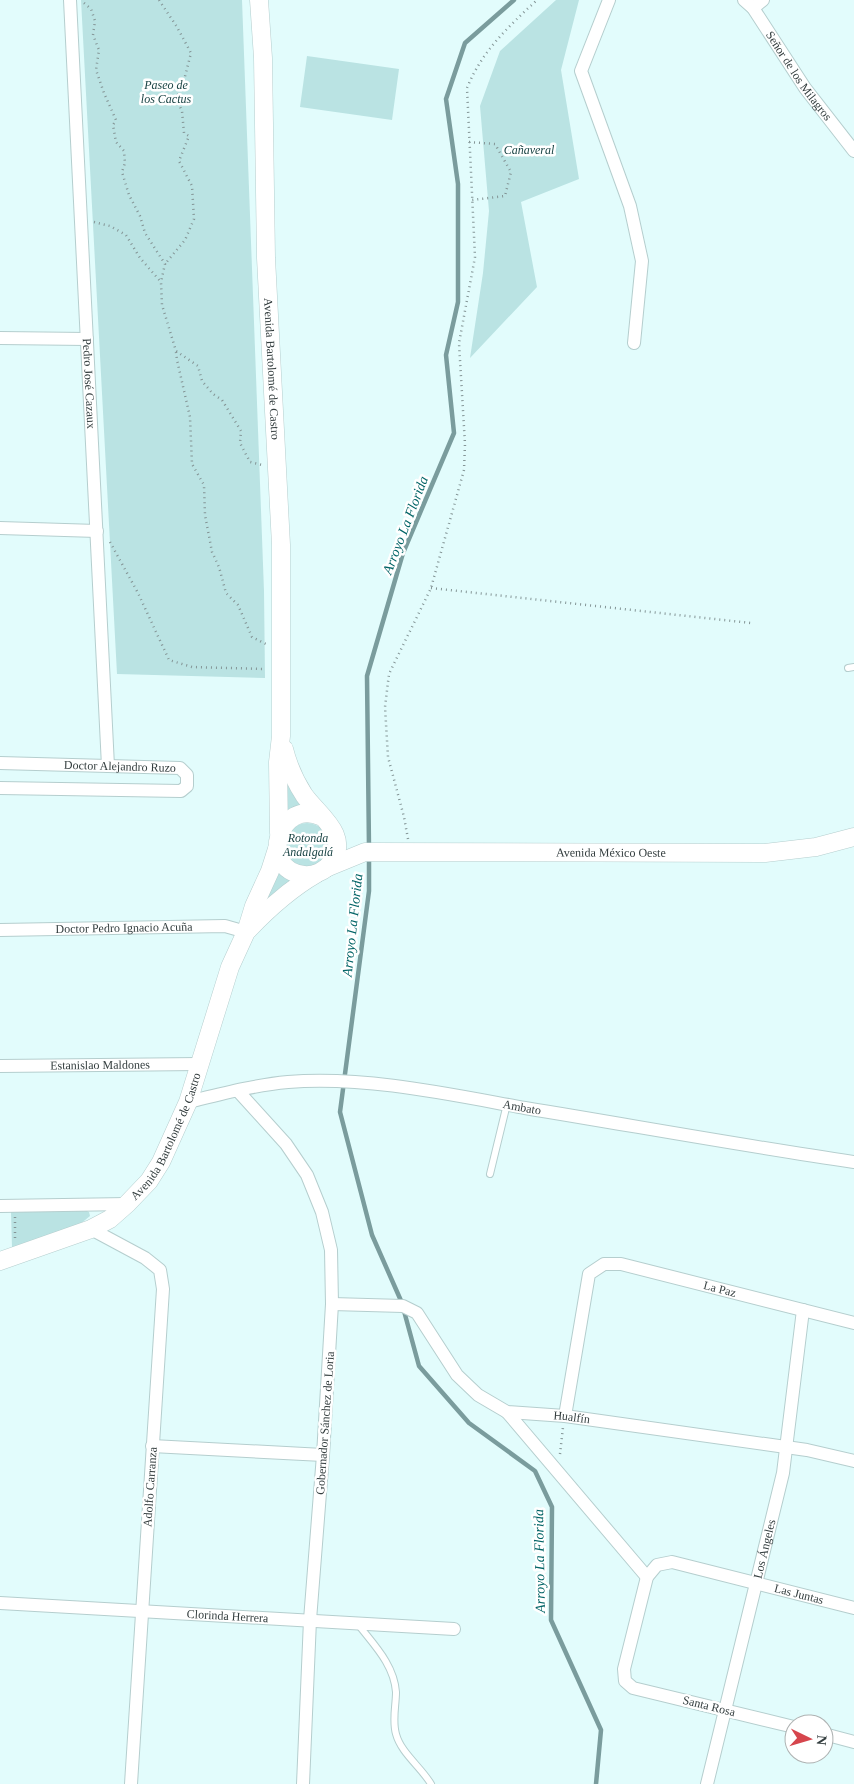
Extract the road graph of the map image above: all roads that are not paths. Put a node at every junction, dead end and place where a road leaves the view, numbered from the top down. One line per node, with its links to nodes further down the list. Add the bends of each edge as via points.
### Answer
1 (70, 0): 8 (street, Pedro José Cazaux)
2 (259, 0): 12 (main road, Avenida Bartolomé de Castro, via 266,258 281,545)
3 (609, 0): 9 (street, via 581,71 630,206 642,260)
4 (764, 0): 5 (street)
5 (748, 4): 6 (street, Señor de los Milagros, via 805,88)
6 (854, 151)
7 (0, 338): 8 (street)
8 (87, 339): 11 (street, Pedro José Cazaux)
9 (634, 343)
10 (0, 528): 11 (street)
11 (97, 531): 14 (street, Pedro José Cazaux)
12 (281, 736): 16 (main road, Avenida Bartolomé de Castro, via 297,783); 18 (main road, Avenida Bartolomé de Castro)
13 (0, 763): 14 (street, Doctor Alejandro Ruzo)
14 (108, 766): 15 (street, Doctor Alejandro Ruzo, via 180,768 187,775 187,786 181,791)
15 (0, 788)
16 (326, 821): 18 (main road, via 308,813 297,816 288,821); 19 (main road); 20 (main road, via 336,835 337,847 334,858)
17 (854, 837): 19 (main road, Avenida México Oeste, via 816,848 766,853)
18 (278, 841): 20 (main road, via 280,860 292,871 302,874); 22 (main road, Avenida Bartolomé de Castro)
19 (365, 852): 20 (main road, Avenida México Oeste)
20 (321, 871): 22 (main road, Avenida Bartolomé de Castro, via 278,901)
21 (0, 930): 22 (street, Doctor Pedro Ignacio Acuña, via 225,926)
22 (246, 932): 23 (main road, Avenida Bartolomé de Castro, via 230,967)
23 (200, 1064): 24 (street, Estanislao Maldones); 26 (main road, Avenida Bartolomé de Castro)
24 (0, 1066)
25 (238, 1090): 26 (street, Ambato); 27 (street, Ambato, via 289,1082 332,1081 421,1090); 34 (street, Gobernador Sánchez de Loria, via 286,1144 307,1174 322,1212 331,1250)
26 (188, 1102): 30 (main road, Avenida Bartolomé de Castro, via 162,1162)
27 (507, 1104): 28 (street, Ambato); 29 (lane)
28 (854, 1162)
29 (490, 1174)
30 (128, 1204): 31 (street); 32 (main road, Avenida Bartolomé de Castro)
31 (0, 1206)
32 (91, 1229): 33 (main road, Avenida Bartolomé de Castro); 39 (street, Adolfo Carranza, via 145,1258 160,1270 163,1289)
33 (8, 1258)
34 (332, 1304): 37 (street, Hualfín, via 403,1306 417,1313 457,1375 478,1396); 41 (street, Gobernador Sánchez de Loria)
35 (803, 1310): 36 (street, La Paz); 38 (street, La Paz, via 621,1264 604,1264 589,1274); 40 (street, Los Ángeles)
36 (854, 1323)
37 (507, 1412): 38 (street, Hualfín); 43 (street)
38 (565, 1416): 40 (street, Hualfín)
39 (152, 1446): 41 (street); 47 (street, Adolfo Carranza)
40 (786, 1447): 42 (street, Hualfín); 44 (street, Los Ángeles, via 783,1473)
41 (323, 1455): 48 (street, Gobernador Sánchez de Loria)
42 (854, 1462)
43 (647, 1577): 44 (street, Las Juntas, via 657,1566 672,1562); 51 (street, Santa Rosa, via 624,1669 625,1681 633,1688)
44 (756, 1583): 46 (street, Las Juntas); 51 (street, Los Ángeles)
45 (0, 1603): 47 (street, Clorinda Herrera)
46 (854, 1608)
47 (142, 1611): 48 (street, Clorinda Herrera); 55 (street, Adolfo Carranza)
48 (310, 1620): 49 (street, Clorinda Herrera); 56 (street, Gobernador Sánchez de Loria)
49 (356, 1622): 50 (street, Clorinda Herrera); 57 (lane, via 387,1661 394,1677 396,1735)
50 (454, 1629)
51 (725, 1710): 52 (street, Santa Rosa); 58 (street, Los Ángeles)
52 (784, 1725)
53 (834, 1737): 54 (street)
54 (854, 1742)
55 (130, 1784)
56 (303, 1784)
57 (430, 1784)
58 (707, 1784)

